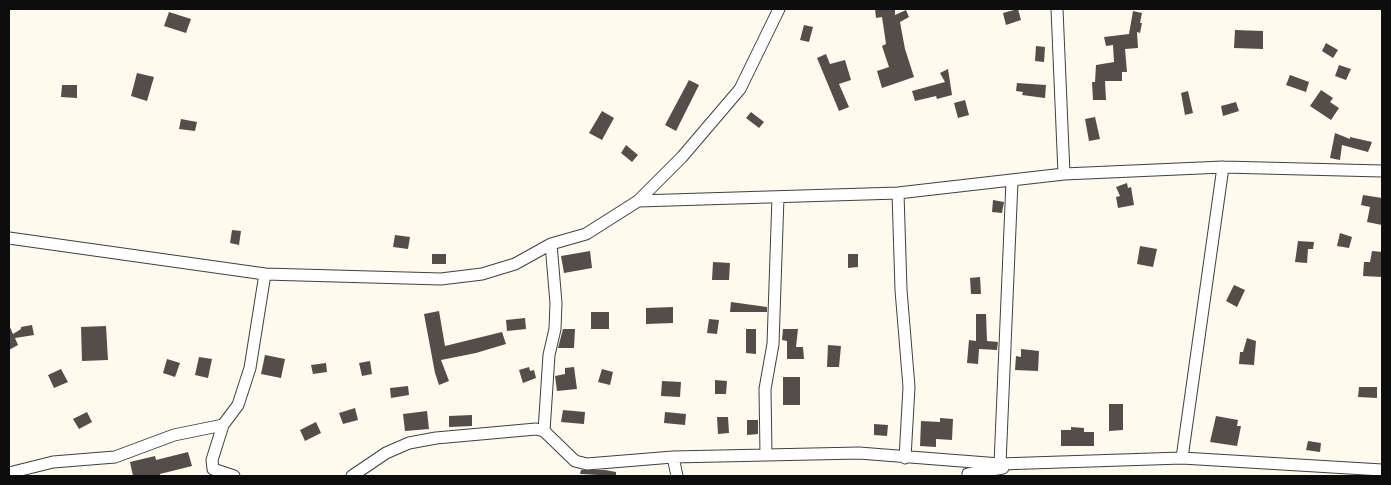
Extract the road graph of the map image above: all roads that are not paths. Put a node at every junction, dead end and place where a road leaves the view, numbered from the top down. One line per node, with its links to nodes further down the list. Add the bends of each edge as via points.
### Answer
1 (779, 9): 9 (street, via 740,89 682,158)
2 (1057, 9): 5 (street)
3 (1223, 167): 4 (street); 5 (street); 18 (street)
4 (1382, 170)
5 (1064, 174): 6 (street)
6 (1012, 181): 7 (street); 20 (street)
7 (898, 193): 8 (street); 17 (street, via 908,387)
8 (778, 196): 9 (street); 15 (street, via 773,344 765,389)
9 (638, 201): 11 (street, via 586,234)
10 (9, 238): 12 (street)
11 (551, 244): 12 (street, via 514,264 482,274 441,279); 14 (street, via 555,320)
12 (265, 274): 13 (street, via 248,376 238,405)
13 (223, 426): 22 (street, via 174,435 115,458 53,462); 23 (street, via 212,460 213,469)
14 (544, 431): 16 (street, via 575,461 587,464); 24 (street, via 511,430 409,443 386,453)
15 (766, 455): 16 (street); 17 (street, via 859,453)
16 (672, 457): 25 (street)
17 (905, 458): 20 (street)
18 (1182, 458): 19 (street); 21 (street)
19 (1034, 463): 20 (street); 26 (street)
20 (1000, 464)
21 (1382, 470)
22 (9, 473)
23 (234, 476)
24 (352, 476)
25 (677, 476)
26 (968, 476)

